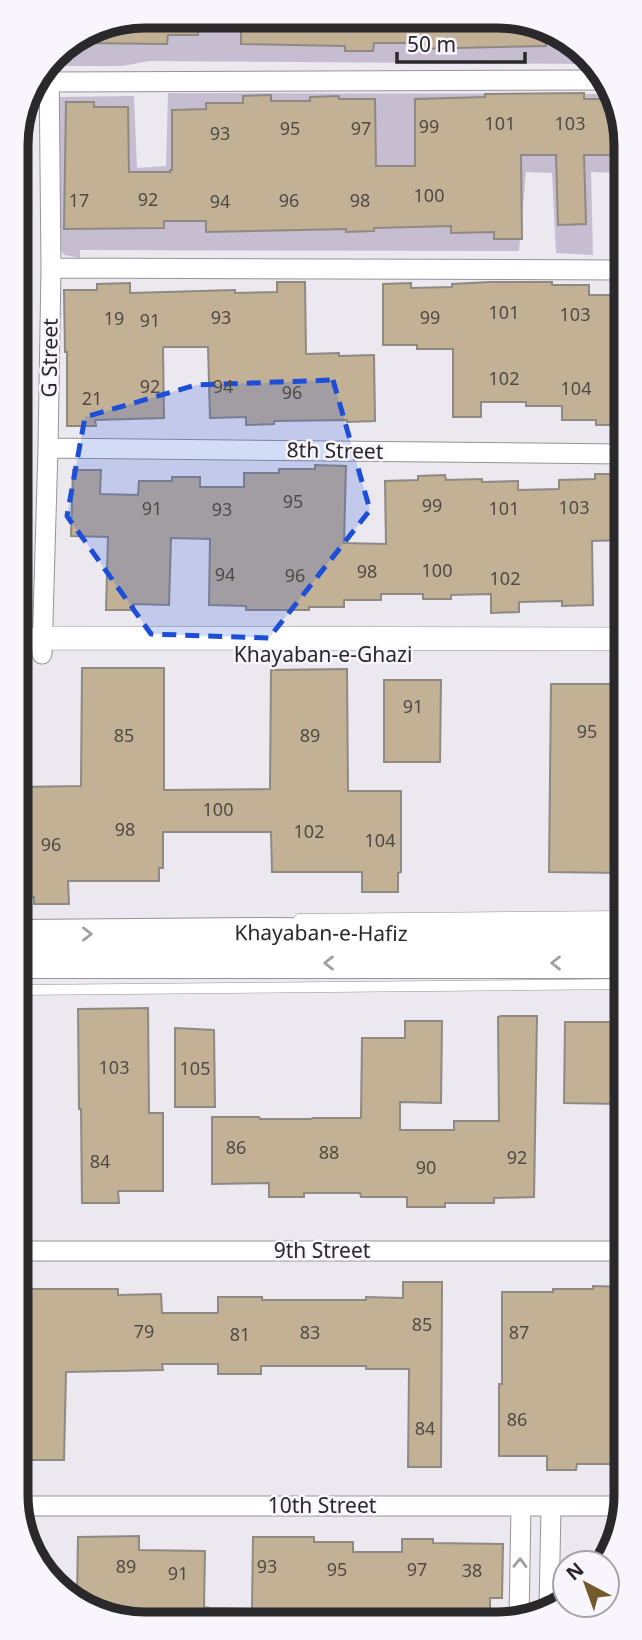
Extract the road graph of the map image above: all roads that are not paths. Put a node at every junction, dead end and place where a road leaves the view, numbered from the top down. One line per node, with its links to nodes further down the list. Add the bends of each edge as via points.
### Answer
1 (49, 79): 3 (street, G Street)
2 (594, 80): 3 (street)
3 (49, 82): 4 (street, G Street)
4 (51, 268): 5 (street); 6 (street, G Street)
5 (614, 270)
6 (48, 448): 7 (street, 8th Street); 9 (street, G Street)
7 (614, 454)
8 (614, 639): 9 (street, Khayaban-e-Ghazi)
9 (32, 644): 10 (street, Khayaban-e-Ghazi)
10 (614, 655)
11 (614, 916): 12 (lane)
12 (292, 919)
13 (266, 933): 14 (main road, Khayaban-e-Hafiz, one-way to 13); 15 (main road, Khayaban-e-Hafiz); 17 (main road)
14 (28, 935)
15 (614, 936)
16 (28, 963): 17 (main road, Khayaban-e-Hafiz)
17 (266, 963): 18 (main road, Khayaban-e-Hafiz, one-way to 17)
18 (614, 963)
19 (614, 984): 20 (lane)
20 (28, 990)
21 (28, 1251): 22 (street, 9th Street)
22 (614, 1251)
23 (29, 1506): 25 (street, 10th Street)
24 (613, 1506): 26 (street, 10th Street)
25 (521, 1507): 26 (street, 10th Street); 28 (street, one-way to 25)
26 (551, 1507): 27 (street)
27 (548, 1600)
28 (519, 1610)

